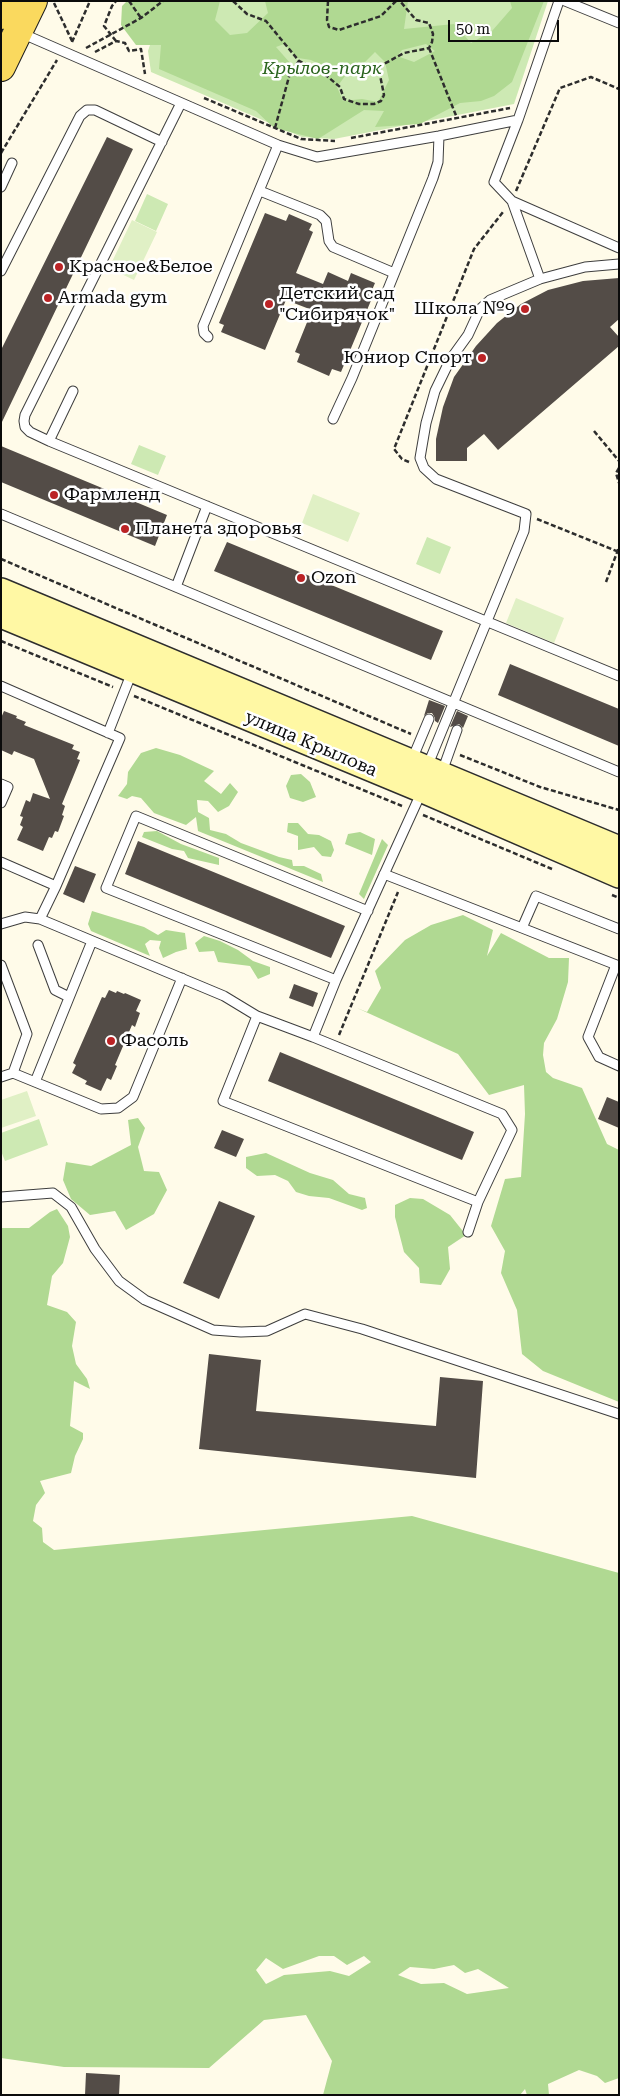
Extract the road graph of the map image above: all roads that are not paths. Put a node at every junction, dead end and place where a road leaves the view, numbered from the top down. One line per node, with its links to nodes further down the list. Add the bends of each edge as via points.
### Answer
1 (8, 1): 5 (main road)
2 (33, 1): 5 (main road)
3 (559, 1): 9 (lane)
4 (565, 1): 6 (lane)
5 (10, 23): 7 (main road); 8 (lane)
6 (619, 24)
7 (1, 67)
8 (181, 103): 11 (lane); 12 (lane)
9 (518, 120): 10 (lane); 16 (lane, via 494,182)
10 (439, 136): 12 (lane, via 318,157); 20 (lane, via 438,162)
11 (162, 142): 19 (lane, via 95,110 87,110 80,116); 25 (lane, via 25,415 25,427)
12 (278, 145): 15 (lane)
13 (12, 163): 14 (lane)
14 (1, 188)
15 (260, 191): 20 (lane, via 320,215 326,221 329,242 333,247); 22 (lane, via 203,326)
16 (512, 201): 17 (lane); 21 (lane)
17 (619, 248)
18 (619, 264): 21 (lane, via 585,267)
19 (1, 271)
20 (394, 273): 24 (lane)
21 (540, 279): 31 (lane, via 490,300 480,309 435,391 420,458 424,468 436,479 526,514 524,531)
22 (208, 337)
23 (73, 391): 25 (lane)
24 (333, 419)
25 (49, 441): 26 (lane)
26 (207, 506): 28 (lane); 31 (lane)
27 (1, 514): 28 (lane)
28 (176, 587): 35 (lane)
29 (1, 591): 40 (main road, улица Крылова)
30 (1, 615): 33 (main road, улица Крылова)
31 (487, 622): 32 (lane); 35 (lane)
32 (619, 676)
33 (129, 680): 38 (lane); 40 (main road, улица Крылова)
34 (1, 686): 38 (lane)
35 (453, 702): 39 (lane); 40 (lane)
36 (428, 719): 40 (lane, via 420,738)
37 (458, 730): 40 (lane, via 450,750)
38 (108, 733): 47 (lane, via 120,738)
39 (619, 772)
40 (423, 781): 43 (main road, улица Крылова); 45 (lane); 46 (main road, улица Крылова)
41 (1, 784): 42 (lane, via 8,787)
42 (1, 803)
43 (619, 849)
44 (1, 862): 47 (lane)
45 (384, 874): 48 (lane); 51 (lane)
46 (614, 884)
47 (56, 886): 49 (lane)
48 (368, 911): 58 (lane); 58 (lane, via 136,816 106,888)
49 (40, 919): 50 (lane, via 25,917); 53 (lane)
50 (1, 924)
51 (522, 928): 52 (lane, via 536,896); 56 (lane)
52 (619, 929)
53 (92, 941): 57 (lane); 59 (lane)
54 (38, 945): 59 (lane, via 55,990)
55 (1, 964): 63 (lane, via 27,1034)
56 (617, 966): 62 (lane, via 588,1037 599,1057)
57 (182, 978): 60 (lane, via 224,996); 65 (lane, via 133,1097 118,1108 101,1109)
58 (336, 980): 61 (lane)
59 (69, 997): 65 (lane)
60 (257, 1016): 61 (lane); 67 (lane, via 223,1101)
61 (313, 1037): 67 (lane, via 502,1114 512,1130)
62 (619, 1066)
63 (13, 1073): 64 (lane); 65 (lane)
64 (1, 1077)
65 (35, 1082)
66 (1, 1198): 69 (lane, via 53,1193 71,1207 119,1282 145,1300 213,1330 267,1331 305,1314 362,1329)
67 (478, 1202): 68 (lane)
68 (468, 1232)
69 (619, 1414)

